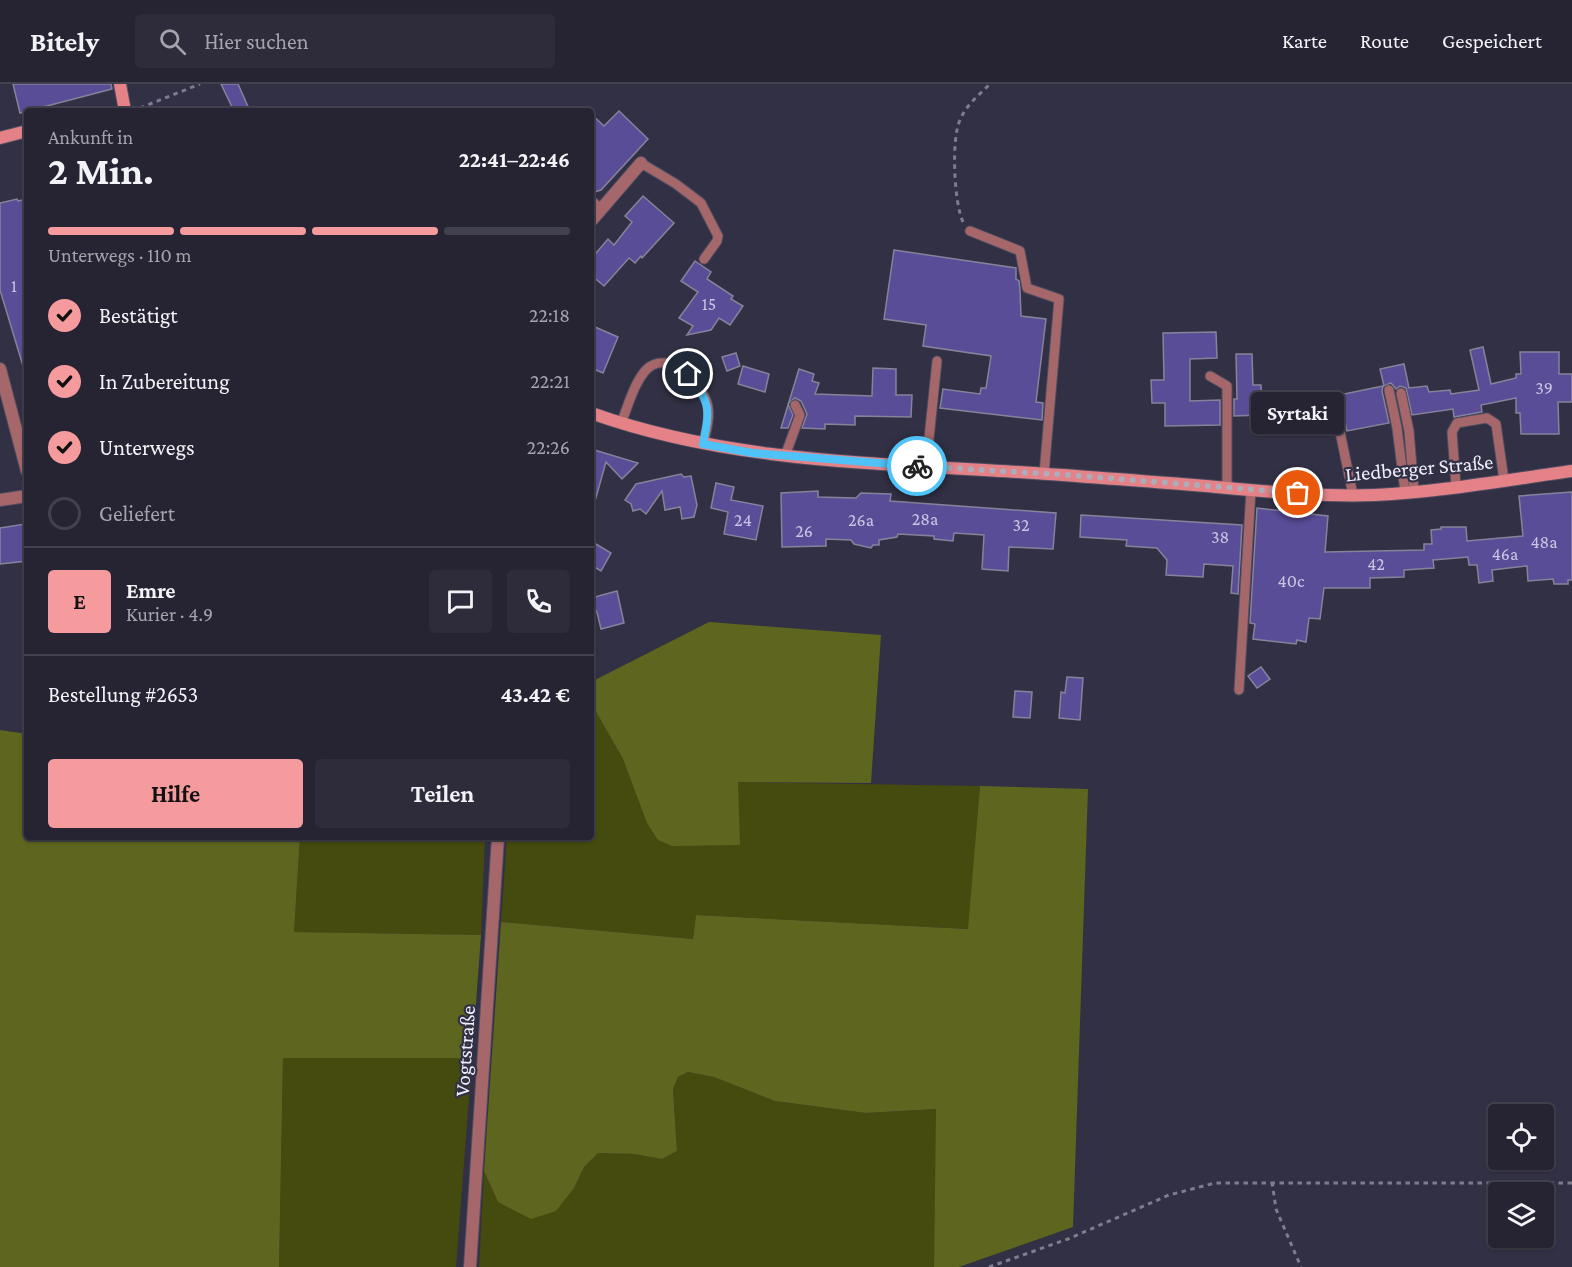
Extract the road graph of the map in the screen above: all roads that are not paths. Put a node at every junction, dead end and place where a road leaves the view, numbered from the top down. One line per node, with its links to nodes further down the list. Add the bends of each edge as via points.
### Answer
1 (120, 84): 2 (main road)
2 (124, 108)
3 (24, 132): 4 (main road)
4 (0, 138)
5 (641, 163): 7 (street); 10 (lane, via 701,203 718,236)
6 (594, 203): 7 (lane)
7 (601, 209): 8 (street)
8 (594, 217)
9 (970, 231): 25 (lane, via 1020,251 1027,288 1059,299)
10 (704, 259)
11 (937, 361): 23 (lane)
12 (0, 369): 22 (street)
13 (1210, 376): 28 (lane, via 1227,386)
14 (1389, 390): 30 (lane)
15 (1401, 393): 30 (lane, via 1409,431)
16 (1333, 398): 31 (lane)
17 (795, 405): 21 (lane, via 801,415)
18 (594, 414): 19 (main road, Liedberger Straße)
19 (621, 423): 20 (main road, Liedberger Straße); 20 (lane, via 646,369 657,363 670,364 688,374 708,404)
20 (703, 444): 21 (main road, Liedberger Straße)
21 (784, 456): 23 (main road, Liedberger Straße)
22 (24, 460)
23 (926, 466): 25 (main road, Liedberger Straße)
24 (1572, 471): 26 (main road, Liedberger Straße)
25 (1044, 474): 28 (main road, Liedberger Straße)
26 (1504, 480): 27 (main road, Liedberger Straße); 27 (lane, via 1496,424 1487,418 1457,423 1452,432)
27 (1456, 486): 30 (main road, Liedberger Straße)
28 (1227, 488): 29 (main road, Liedberger Straße)
29 (1251, 490): 31 (main road, Liedberger Straße); 34 (lane)
30 (1410, 492): 31 (main road, Liedberger Straße)
31 (1353, 495)
32 (24, 496): 33 (street)
33 (0, 500)
34 (1239, 690)
35 (498, 840): 36 (street, Vogtstraße)
36 (470, 1267)

